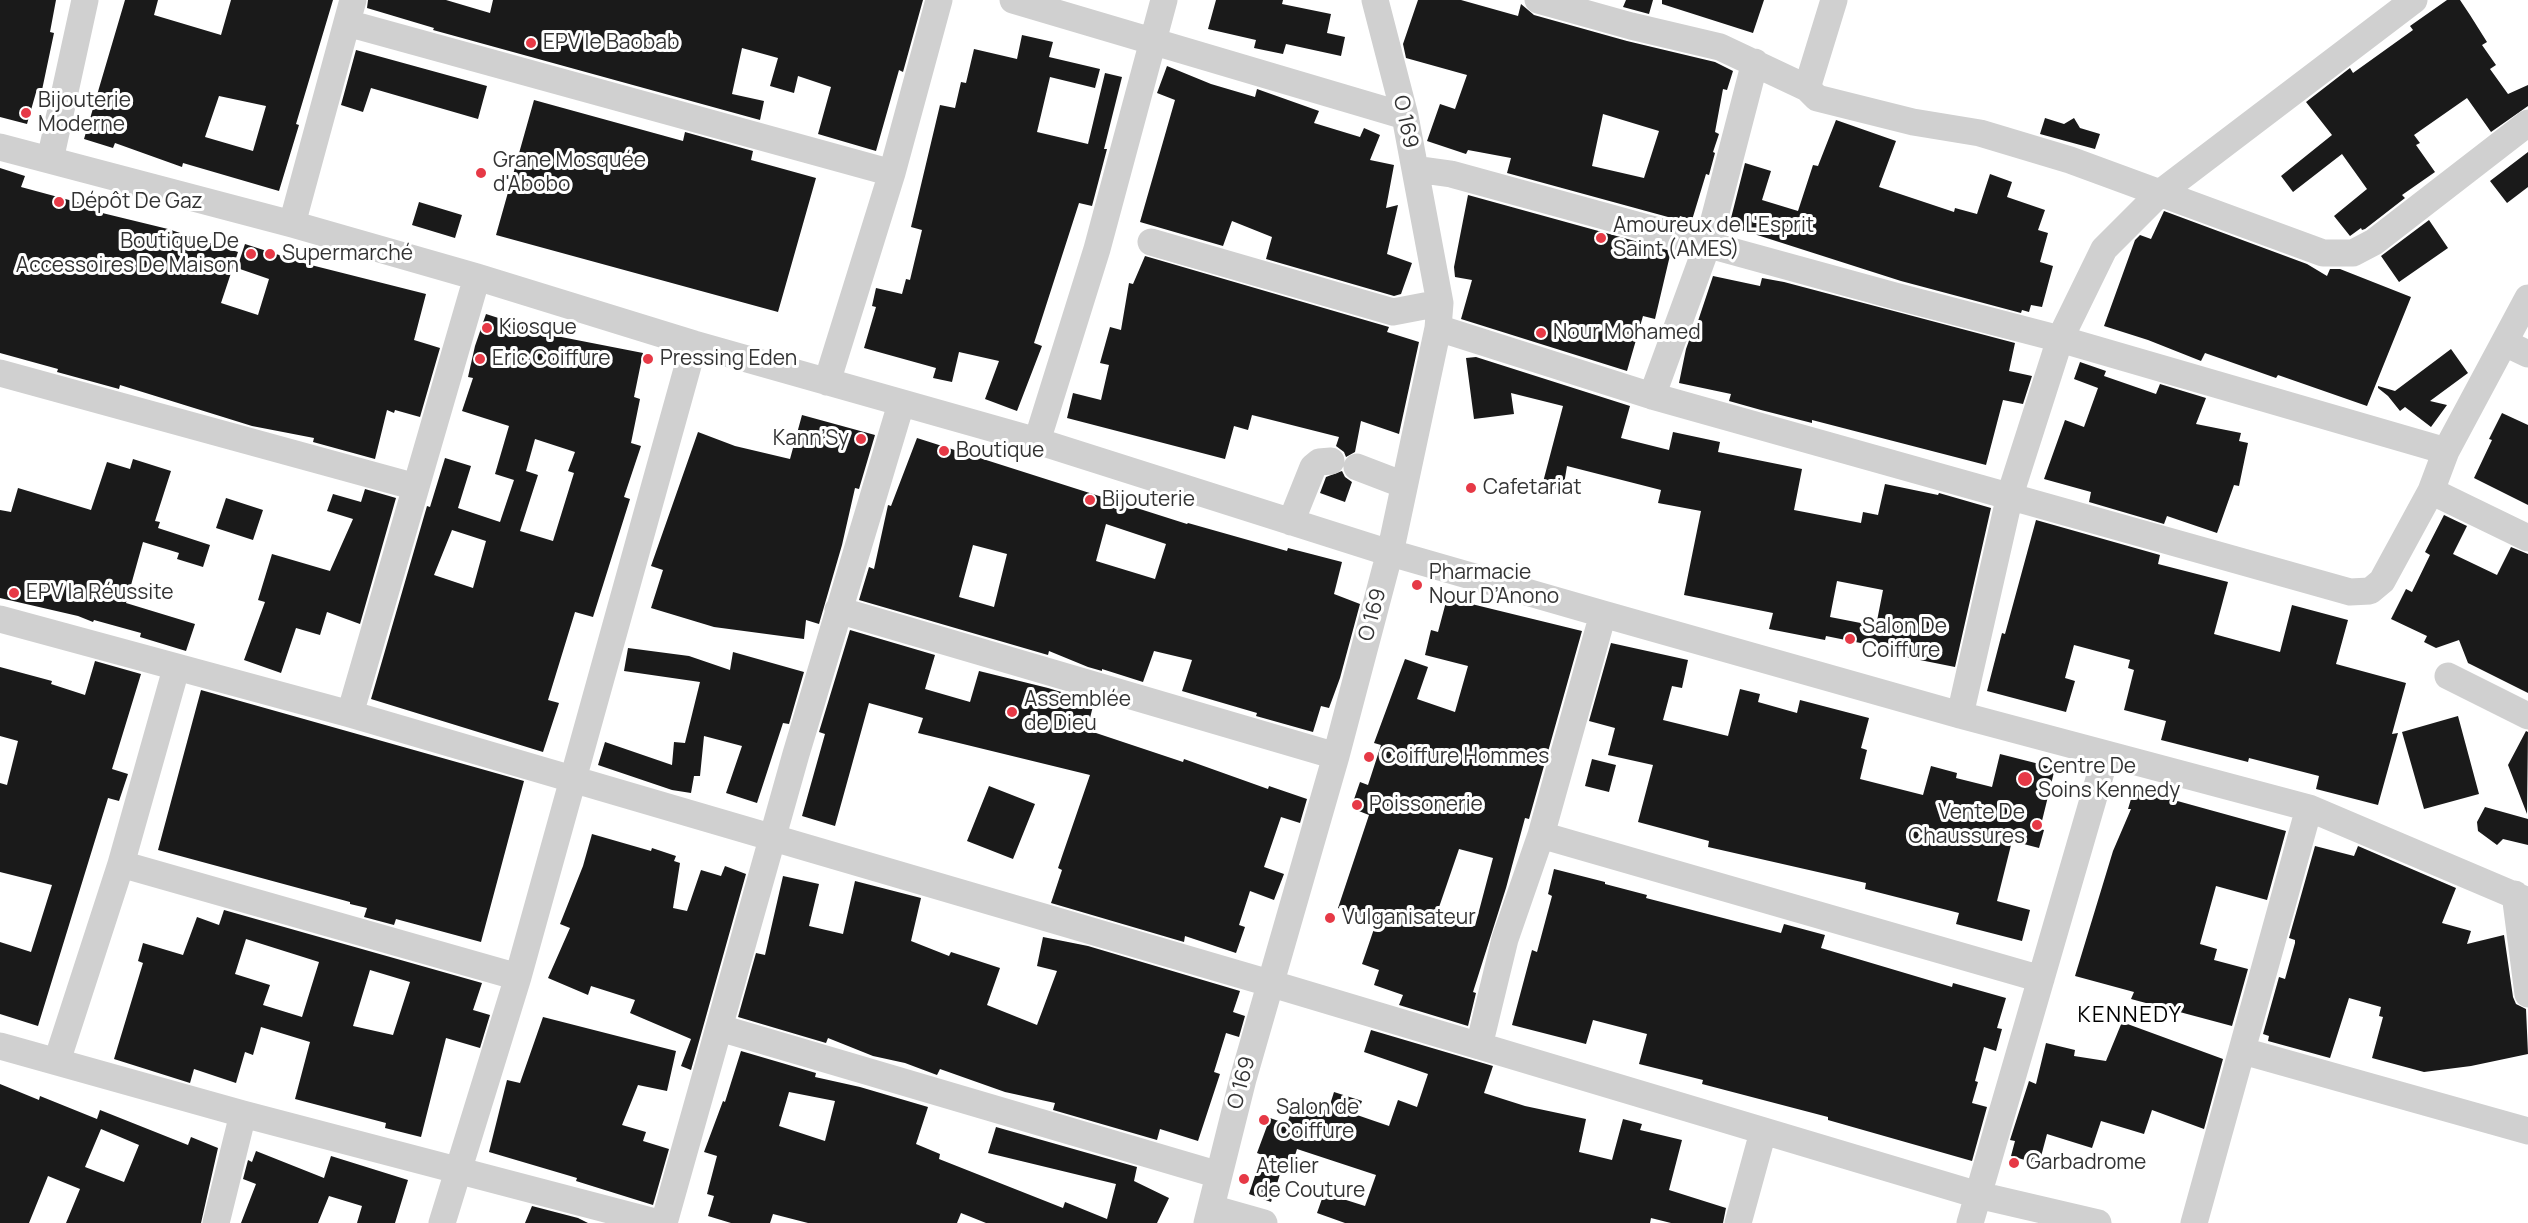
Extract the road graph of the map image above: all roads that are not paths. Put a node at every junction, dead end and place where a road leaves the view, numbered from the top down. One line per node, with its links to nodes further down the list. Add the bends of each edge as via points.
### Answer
1 (85, 0): 18 (street)
2 (939, 0): 20 (street)
3 (1013, 0): 12 (street)
4 (1164, 0): 12 (street)
5 (1375, 0): 11 (street, O 169)
6 (1396, 0): 11 (street)
7 (1538, 0): 13 (street, via 1720,47)
8 (1834, 0): 14 (street)
9 (2414, 0): 21 (street)
10 (350, 11): 20 (street); 22 (street)
11 (1383, 28): 15 (street, O 169)
12 (1153, 42): 15 (street); 35 (street, via 1097,249)
13 (1755, 62): 14 (street); 24 (street)
14 (1807, 88): 21 (street, via 1817,98 1913,122 1980,133)
15 (1405, 116): 19 (street, O 169)
16 (2528, 123): 21 (street, via 2374,242 2353,253 2323,253)
17 (0, 147): 18 (street)
18 (50, 160): 22 (street)
19 (1415, 169): 24 (street, via 1451,174); 27 (street, O 169)
20 (892, 172): 32 (street)
21 (2160, 193): 28 (street, via 2104,249)
22 (292, 224): 25 (street)
23 (1151, 242): 27 (street, via 1393,312)
24 (1708, 243): 28 (street); 33 (street)
25 (477, 277): 29 (street); 40 (street)
26 (2528, 298): 30 (street)
27 (1439, 315): 33 (street); 39 (street, O 169)
28 (2060, 339): 36 (street); 42 (street)
29 (694, 344): 32 (street); 56 (street)
30 (2516, 348): 36 (street)
31 (0, 373): 40 (street)
32 (827, 382): 34 (street)
33 (1652, 396): 42 (street)
34 (901, 404): 35 (street); 46 (street)
35 (1037, 441): 43 (street)
36 (2446, 451): 41 (street)
37 (1331, 461): 43 (street, via 1318,462 1313,467)
38 (1357, 467): 39 (street)
39 (1404, 485): 45 (street, O 169)
40 (416, 488): 51 (street)
41 (2431, 491): 42 (street, via 2382,581 2370,591 2350,591); 44 (street)
42 (2010, 495): 52 (street)
43 (1291, 522): 45 (street)
44 (2528, 538)
45 (1390, 553): 47 (street); 55 (street, O 169)
46 (838, 610): 55 (street); 59 (street)
47 (1603, 615): 52 (street); 58 (street)
48 (0, 619): 49 (street)
49 (176, 669): 51 (street); 60 (street)
50 (2448, 676): 53 (street)
51 (350, 714): 56 (street)
52 (1960, 715): 54 (street)
53 (2528, 716)
54 (2106, 754): 57 (street); 63 (street)
55 (1336, 756): 64 (street, O 169)
56 (573, 780): 59 (street); 62 (street)
57 (2309, 808): 61 (street); 69 (street)
58 (1541, 835): 63 (street); 68 (street, via 1505,939)
59 (772, 838): 64 (street); 66 (street)
60 (121, 864): 62 (street); 70 (street)
61 (2521, 897): 65 (street)
62 (518, 977): 74 (street)
63 (2041, 979): 76 (street)
64 (1269, 983): 68 (street); 75 (street, O 169)
65 (2528, 994)
66 (720, 1028): 75 (street); 81 (street)
67 (0, 1046): 70 (street)
68 (1479, 1046): 73 (street)
69 (2243, 1051): 72 (street); 86 (street)
70 (57, 1061): 71 (street)
71 (243, 1114): 74 (street); 78 (street)
72 (2528, 1131)
73 (1763, 1132): 76 (street); 83 (street)
74 (457, 1170): 79 (street); 80 (street)
75 (1219, 1175): 77 (street, O 169)
76 (1978, 1195): 84 (street); 85 (street)
77 (1209, 1215): 82 (street)
78 (216, 1223)
79 (442, 1223)
80 (659, 1223)
81 (664, 1223)
82 (1264, 1223)
83 (1738, 1223)
84 (1970, 1223)
85 (2098, 1223)
86 (2194, 1223)

